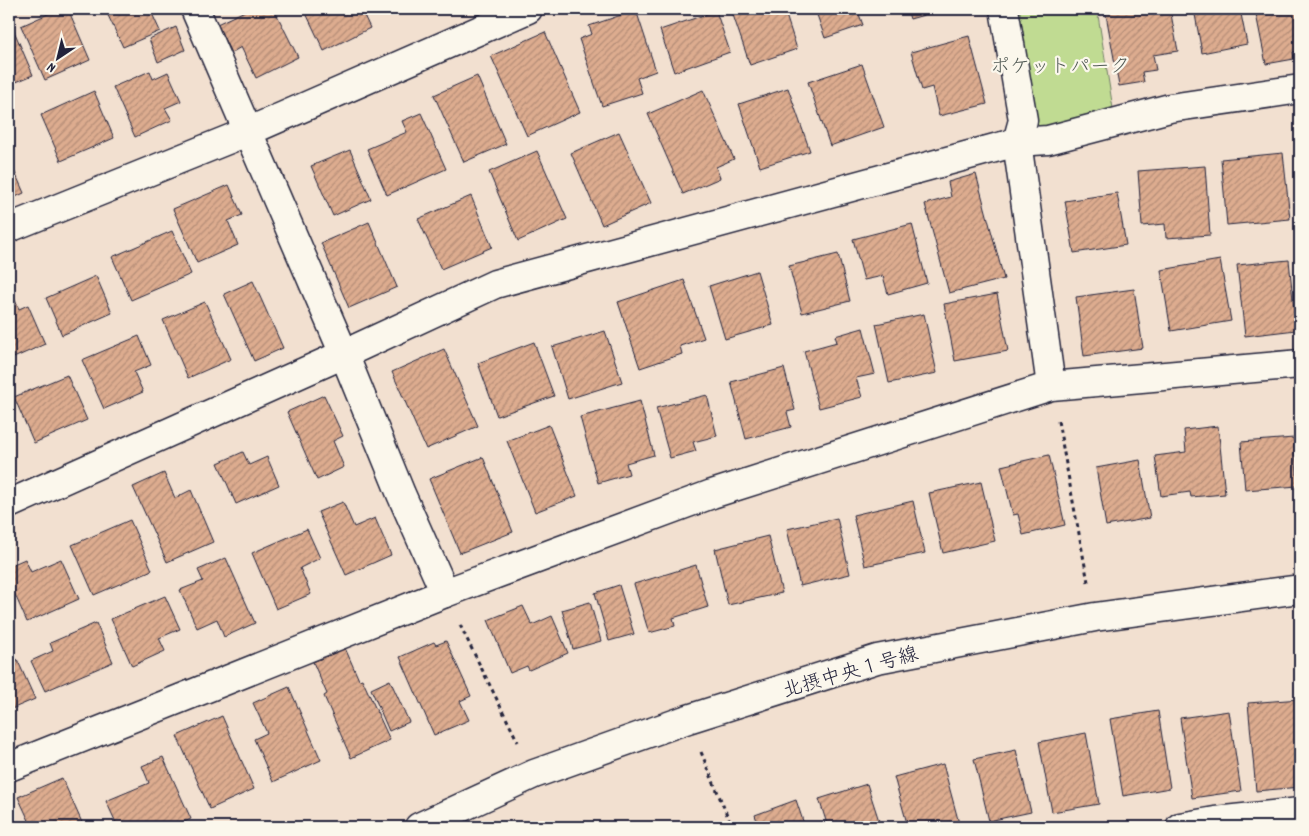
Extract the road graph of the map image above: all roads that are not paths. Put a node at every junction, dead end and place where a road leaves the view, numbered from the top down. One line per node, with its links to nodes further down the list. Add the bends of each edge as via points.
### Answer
1 (195, 9): 5 (street)
2 (528, 9): 5 (street)
3 (1004, 9): 6 (street, via 1023,120)
4 (1300, 90): 6 (street, via 1170,108 1048,140)
5 (247, 132): 7 (street); 8 (street)
6 (1017, 142): 8 (street, via 495,284); 10 (street)
7 (9, 228)
8 (344, 354): 11 (street); 13 (street)
9 (1300, 364): 10 (street)
10 (1051, 386): 13 (street, via 712,494)
11 (9, 504)
12 (1300, 589): 16 (street, 北摂中央１号線, via 1095,617 877,659 688,719 534,774)
13 (445, 593): 14 (street)
14 (9, 767)
15 (1300, 812): 17 (street)
16 (419, 827)
17 (1180, 827)

